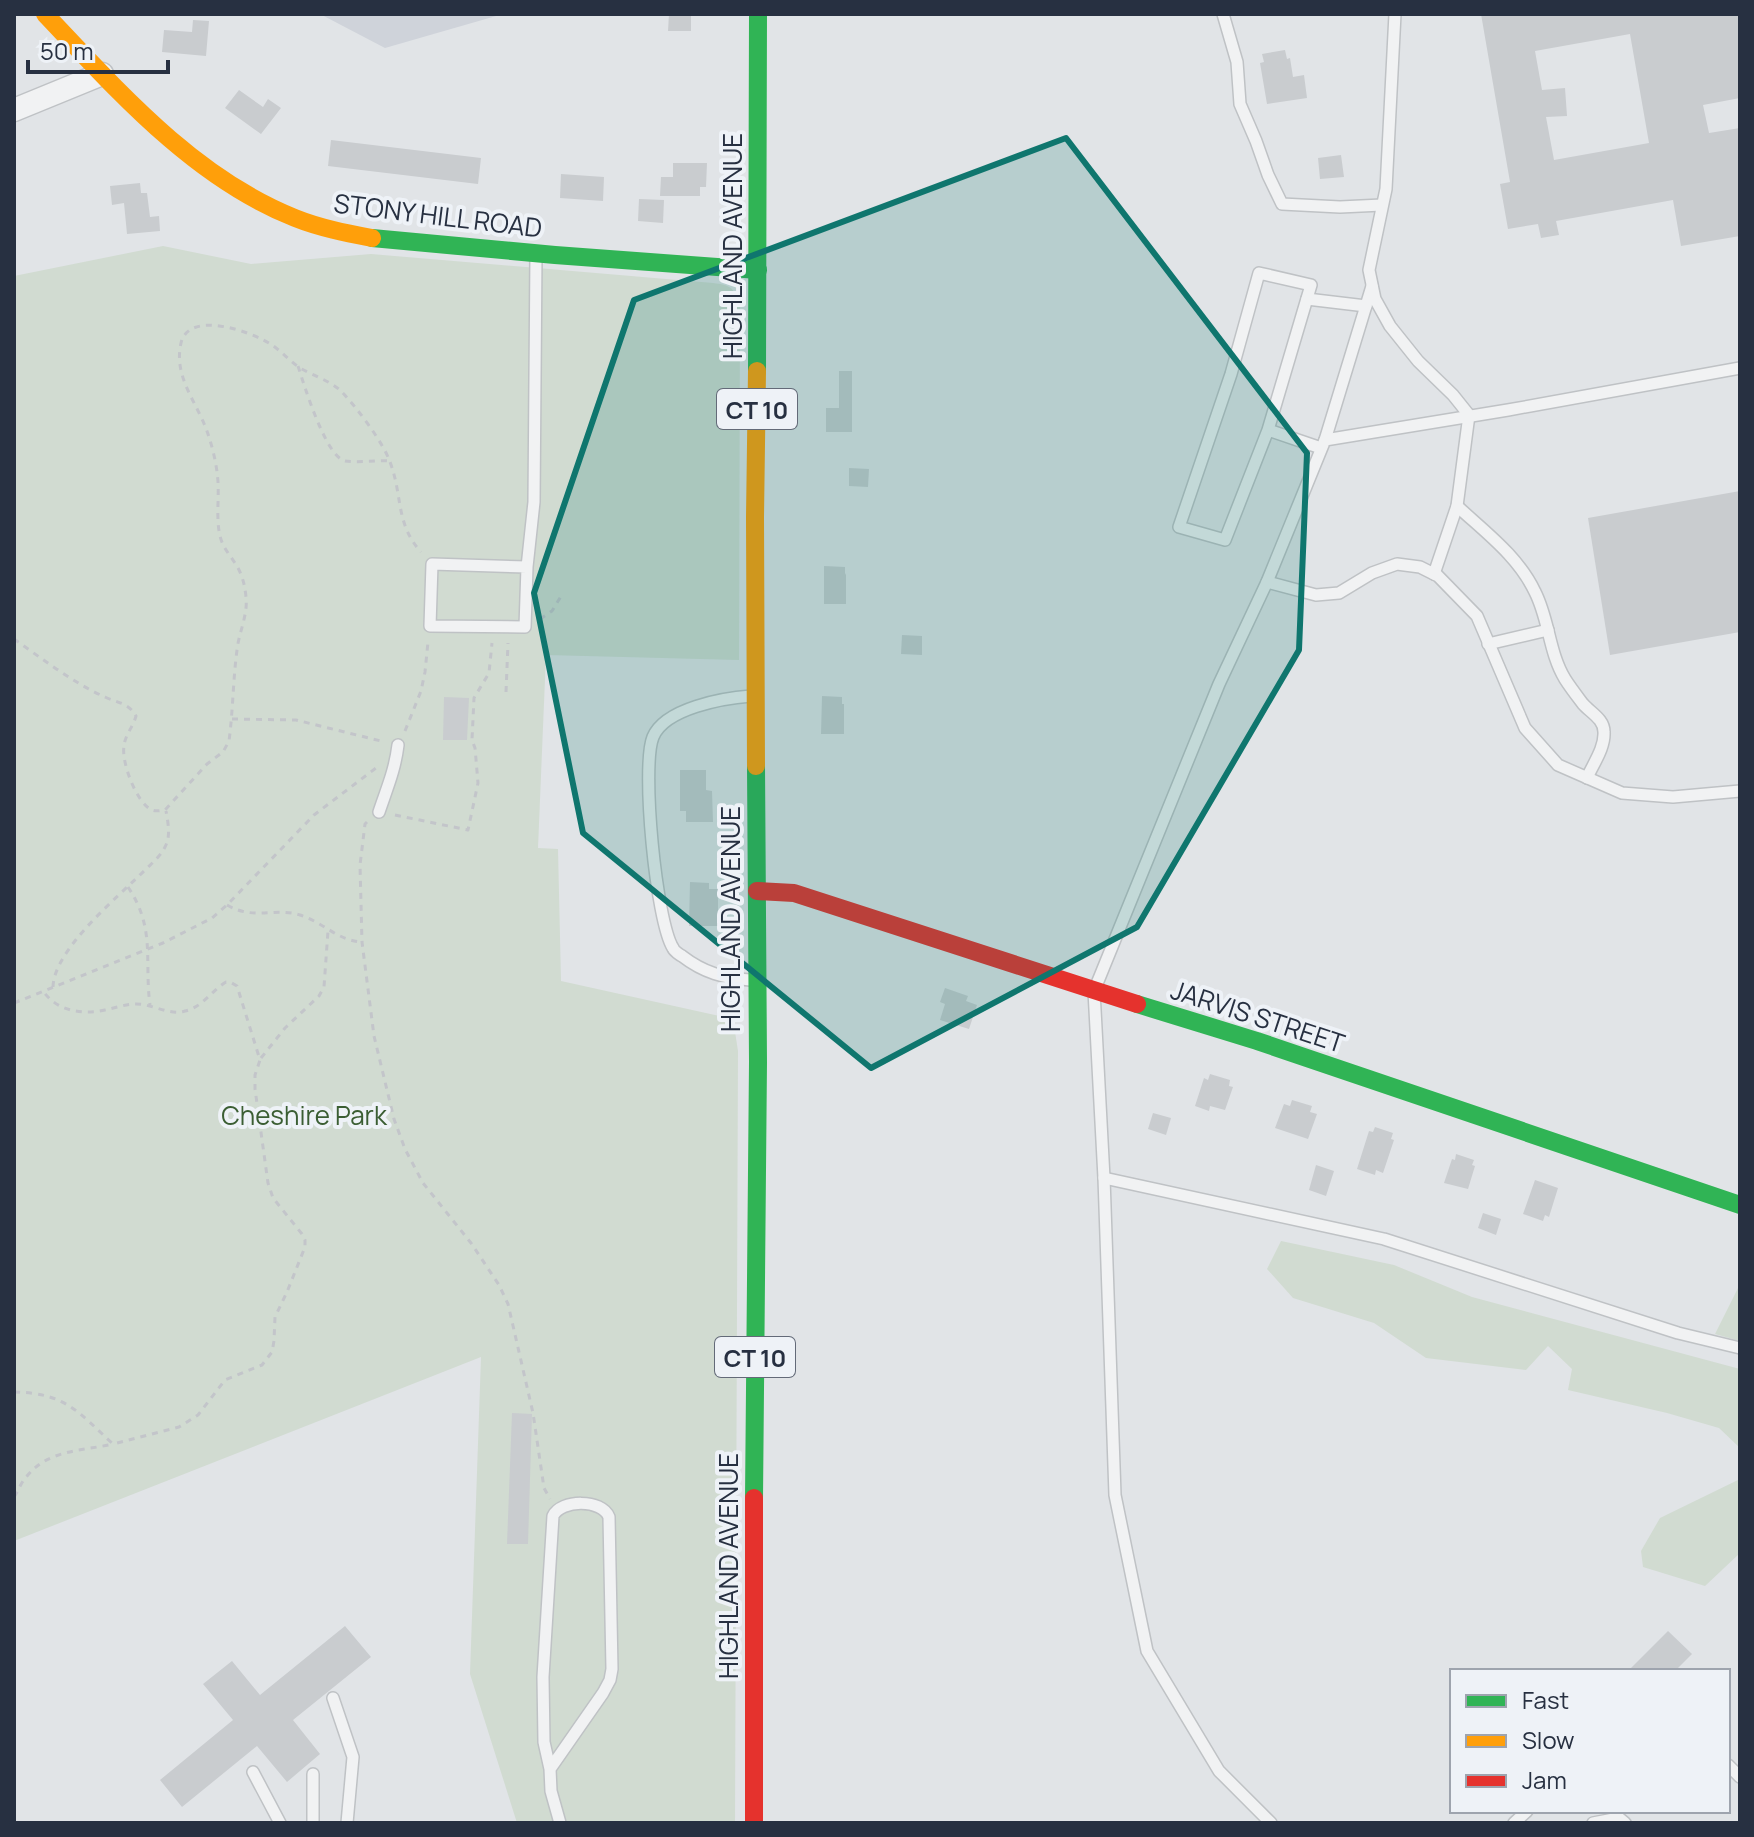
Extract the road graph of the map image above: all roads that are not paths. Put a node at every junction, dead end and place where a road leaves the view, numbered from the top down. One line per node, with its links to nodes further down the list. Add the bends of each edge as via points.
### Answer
1 (45, 14): 5 (main road, STONY HILL ROAD)
2 (758, 14): 9 (main road, HIGHLAND AVENUE / CT 10)
3 (1223, 14): 7 (lane, via 1237,62 1240,104 1282,204)
4 (1395, 14): 7 (lane)
5 (102, 74): 6 (street); 8 (main road, STONY HILL ROAD, via 209,170 295,219 379,239)
6 (14, 110)
7 (1382, 205): 10 (lane, via 1369,270)
8 (536, 254): 9 (main road, STONY HILL ROAD); 18 (lane, via 534,502)
9 (758, 270): 23 (main road, HIGHLAND AVENUE / CT 10)
10 (1372, 285): 12 (lane); 14 (lane, via 1390,326)
11 (1307, 299): 12 (lane); 15 (lane); 15 (lane, via 1311,285 1259,273 1179,527 1225,540)
12 (1366, 306): 16 (lane)
13 (1740, 368): 14 (lane)
14 (1469, 415): 16 (lane); 17 (lane)
15 (1268, 430): 16 (lane)
16 (1323, 444): 20 (lane)
17 (1457, 506): 19 (lane); 21 (lane, via 1526,575)
18 (527, 567): 18 (lane, via 432,564 430,626 525,627)
19 (1434, 574): 20 (lane, via 1397,564 1339,593 1316,595); 22 (lane, via 1477,616)
20 (1267, 582): 30 (lane, via 1219,684)
21 (1548, 630): 22 (lane); 25 (lane, via 1564,677 1605,730)
22 (1488, 644): 25 (lane, via 1525,728 1558,765)
23 (756, 696): 28 (main road, HIGHLAND AVENUE / CT 10); 29 (lane, via 707,703 663,724 653,736 650,754 650,820 655,876 673,950 697,968)
24 (398, 745): 27 (lane)
25 (1587, 778): 26 (lane, via 1622,793 1673,797)
26 (1740, 791)
27 (379, 812)
28 (757, 891): 29 (main road, HIGHLAND AVENUE / CT 10); 30 (main road, JARVIS STREET, via 794,893)
29 (757, 981): 42 (main road, HIGHLAND AVENUE / CT 10)
30 (1094, 991): 31 (lane); 32 (main road, JARVIS STREET)
31 (1104, 1178): 33 (lane, via 1384,1239); 43 (lane, via 1115,1495 1147,1651 1219,1771)
32 (1740, 1205)
33 (1740, 1348)
34 (333, 1698): 40 (lane, via 353,1757)
35 (550, 1769): 35 (lane, via 543,1677 553,1516 562,1506 600,1505 609,1517 610,1680); 41 (lane)
36 (253, 1772): 38 (lane)
37 (313, 1774): 39 (lane)
38 (280, 1823)
39 (313, 1823)
40 (347, 1823)
41 (560, 1823)
42 (754, 1823)
43 (1271, 1823)
44 (1593, 1823): 45 (lane, via 1619,1818)
45 (1625, 1823)

